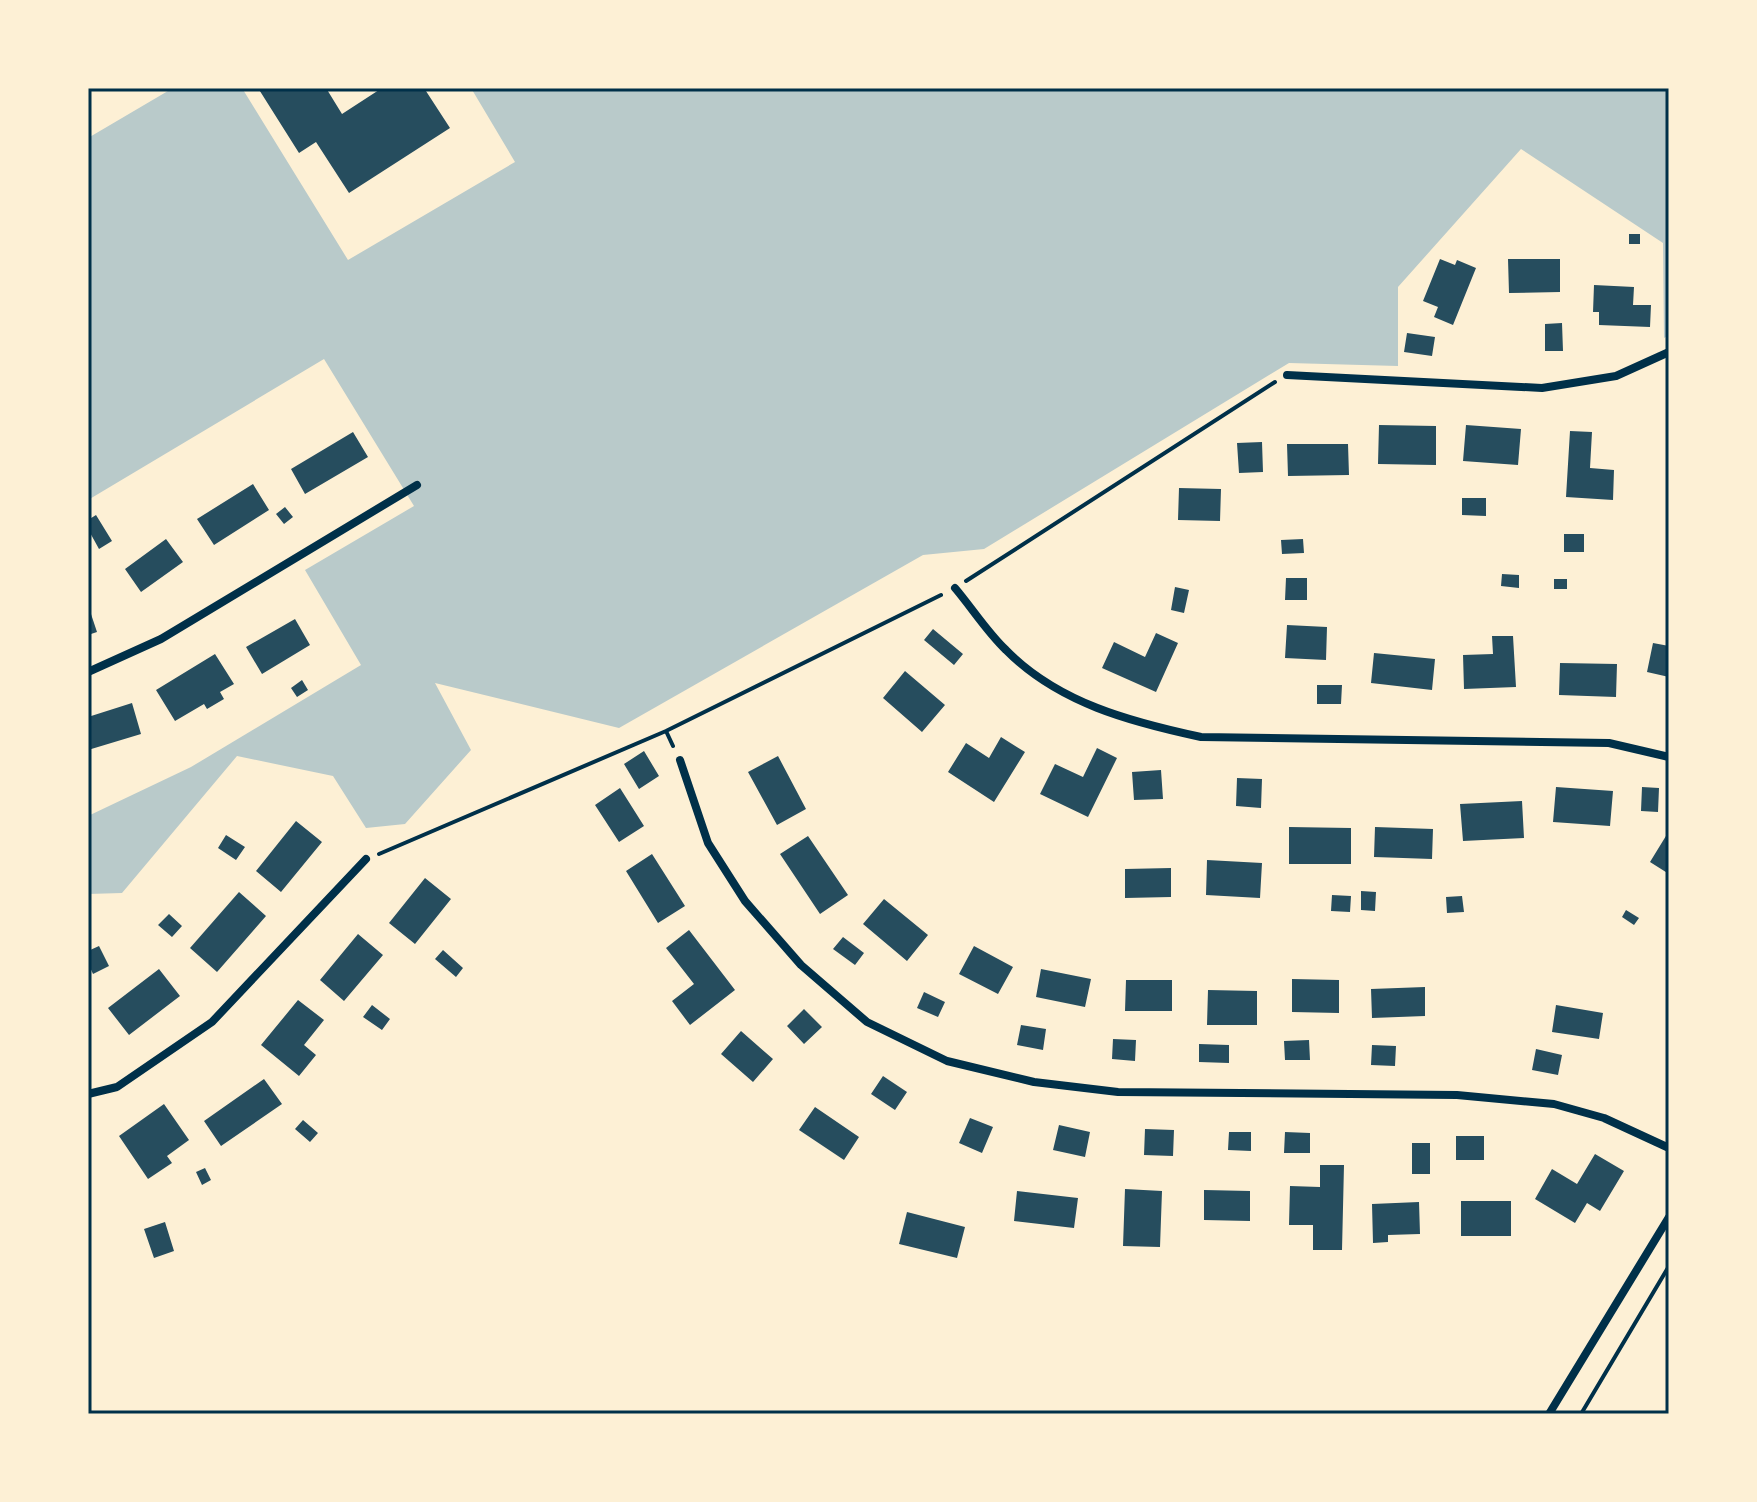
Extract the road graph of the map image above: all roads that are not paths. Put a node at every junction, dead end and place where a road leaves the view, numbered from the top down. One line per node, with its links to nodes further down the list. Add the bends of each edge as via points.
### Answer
1 (1669, 352): 2 (street, via 1616,376 1542,388)
2 (1287, 375)
3 (417, 485): 5 (street, via 161,639)
4 (955, 588): 6 (street, via 1006,651 1046,683 1142,725 1201,737 1609,743)
5 (88, 672)
6 (1669, 757)
7 (680, 760): 10 (street, via 708,843 745,901 801,965 867,1022 947,1061 1034,1082 1118,1092 1457,1095 1554,1104 1604,1118)
8 (366, 859): 9 (street, via 212,1022 117,1087)
9 (88, 1094)
10 (1669, 1148)
11 (1669, 1217): 12 (street)
12 (1549, 1414)

